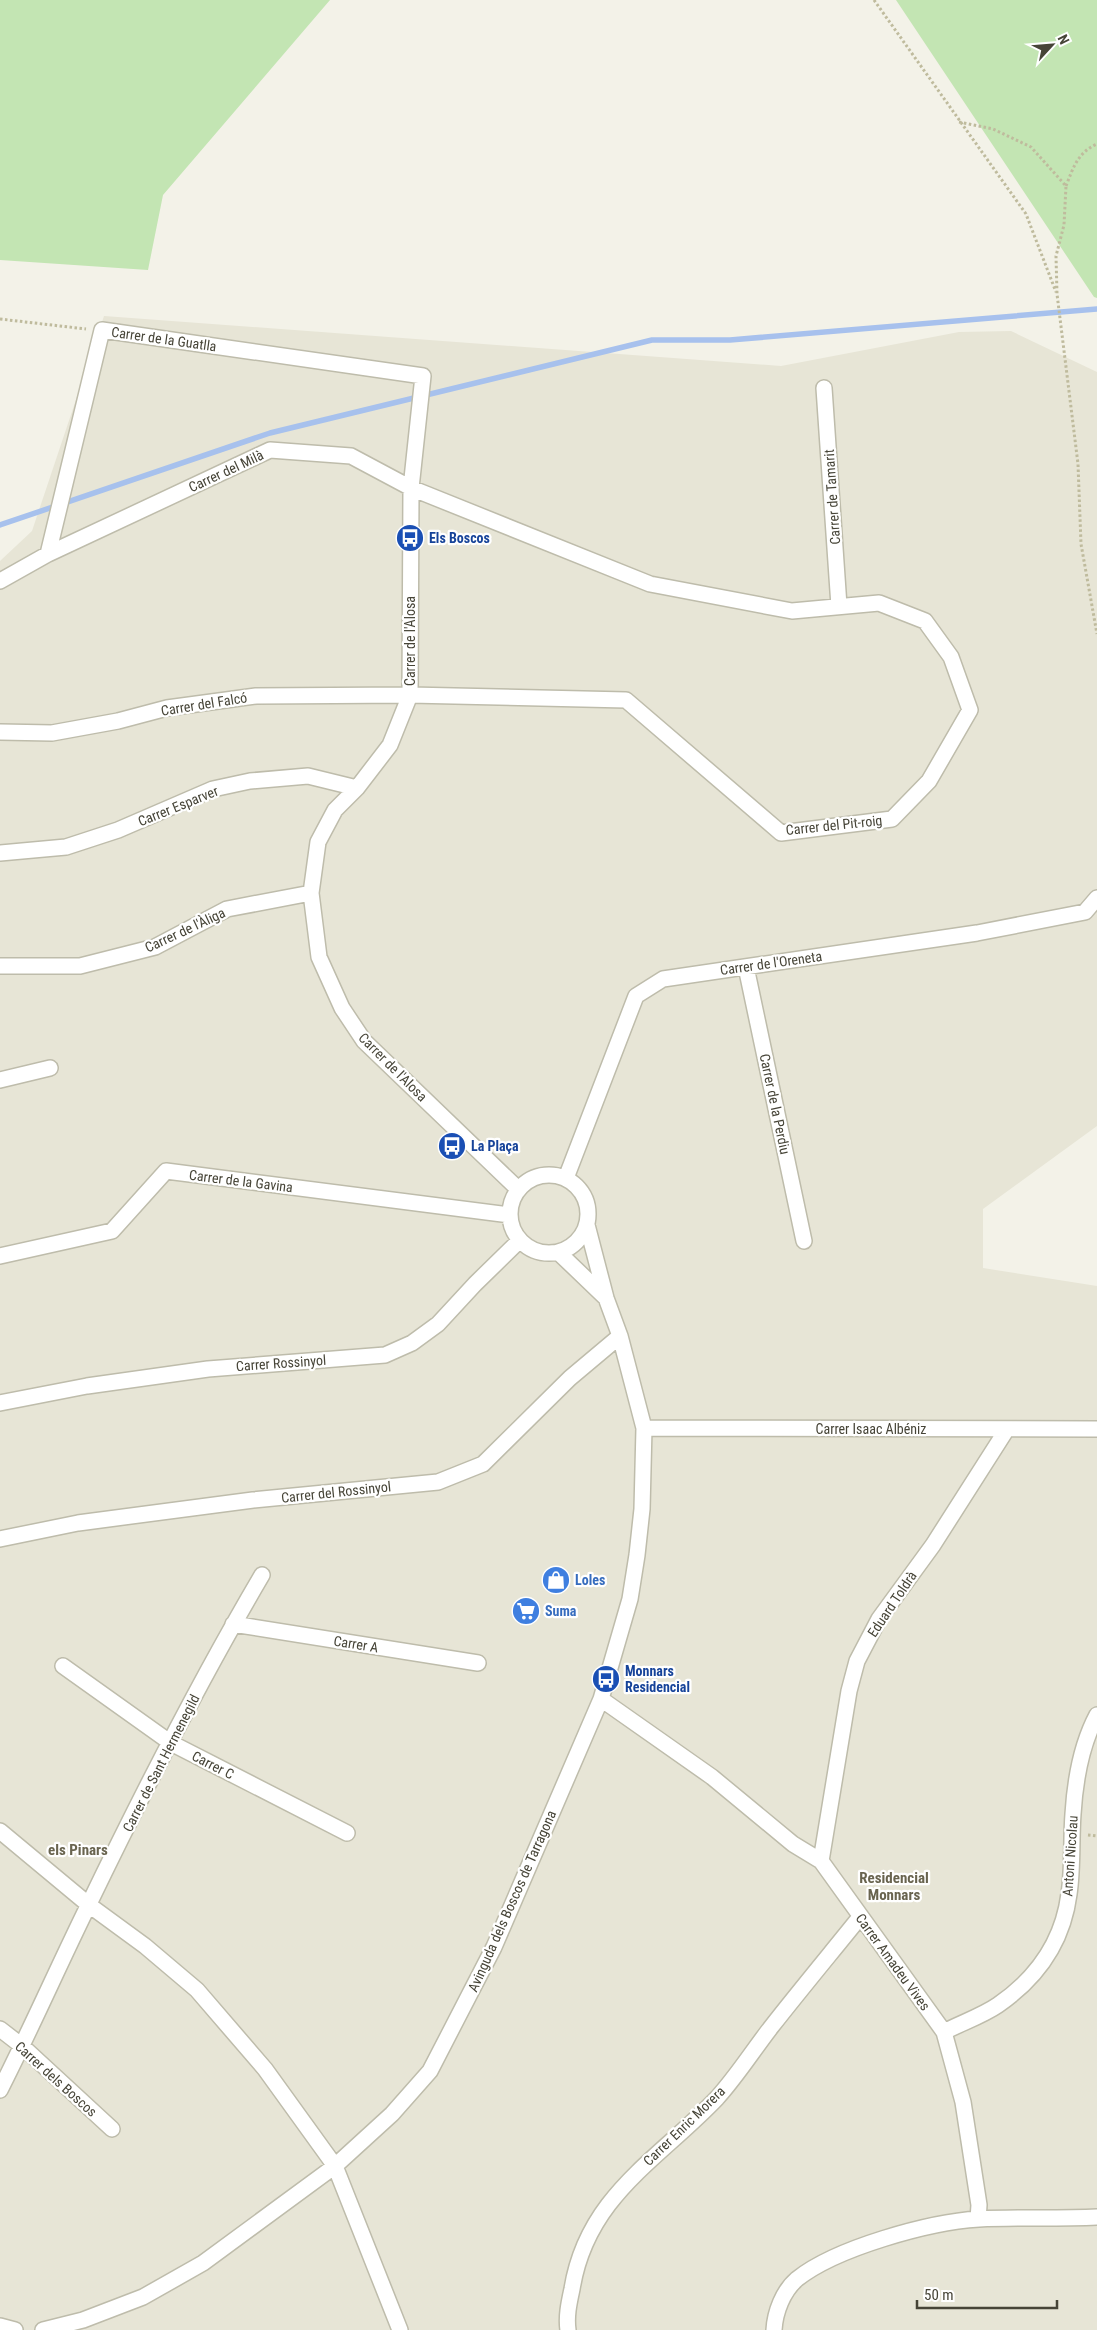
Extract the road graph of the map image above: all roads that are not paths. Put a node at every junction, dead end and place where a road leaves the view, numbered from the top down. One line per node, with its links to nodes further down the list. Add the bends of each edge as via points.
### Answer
1 (423, 380): 3 (street, Carrer de l'Alosa); 4 (street, Carrer de la Guatlla, via 102,330)
2 (824, 388): 6 (street, Carrer de Tamarit)
3 (411, 488): 4 (street, Carrer del Milà, via 351,456 270,450); 6 (street, Carrer del Pit-roig, via 650,584 792,611); 7 (street, Carrer de l'Alosa)
4 (48, 554): 5 (street)
5 (0, 581)
6 (839, 606): 7 (street, Carrer del Pit-roig, via 879,603 925,621 951,657 970,710 929,781 892,819 781,833 626,700)
7 (410, 694): 8 (street, Carrer del Falcó, via 256,696 167,708 52,733); 9 (street, Carrer de l'Alosa, via 390,744)
8 (0, 732)
9 (357, 788): 10 (street, Carrer Esparver, via 308,776 250,781 213,789 118,830 66,847); 11 (street, Carrer de l'Alosa, via 335,810 318,842)
10 (0, 853)
11 (311, 893): 13 (street, Carrer de l'Àliga, via 227,909 155,947 80,966); 18 (street, Carrer de l'Alosa, via 319,957 342,1008 364,1041)
12 (1097, 898): 14 (street, Carrer de l'Oreneta, via 1085,912 977,933)
13 (0, 966)
14 (746, 967): 17 (street, Carrer de l'Oreneta, via 663,979 636,996); 22 (street, Carrer de la Perdiu)
15 (50, 1068): 16 (street)
16 (0, 1080)
17 (566, 1178): 18 (street, via 553,1174 539,1176); 20 (street, via 585,1198)
18 (518, 1189): 19 (street)
19 (510, 1215): 21 (street, via 512,1229); 24 (street, Carrer de la Gavina, via 166,1171 112,1231)
20 (587, 1224): 23 (street, via 580,1238); 25 (street, Avinguda dels Boscos de Tarragona)
21 (520, 1240): 23 (street, via 531,1249 544,1253); 27 (street, Carrer Rossinyol, via 438,1324 412,1343 384,1355 208,1369 87,1386)
22 (804, 1241)
23 (558, 1252): 25 (street)
24 (0, 1256)
25 (606, 1298): 26 (street, Avinguda dels Boscos de Tarragona)
26 (620, 1336): 28 (street, Avinguda dels Boscos de Tarragona); 31 (street, Carrer del Rossinyol, via 570,1378 483,1464 438,1482 253,1500 78,1523)
27 (0, 1403)
28 (644, 1428): 29 (street, Carrer Isaac Albéniz); 36 (street, Avinguda dels Boscos de Tarragona, via 642,1509 636,1564 630,1599)
29 (1007, 1429): 30 (street, Carrer Isaac Albéniz); 41 (street, Eduard Toldrà, via 933,1545 878,1619 857,1661)
30 (1097, 1430)
31 (0, 1539)
32 (262, 1575): 33 (street, Carrer de Sant Hermenegild)
33 (234, 1624): 34 (street, Carrer A); 38 (street, Carrer de Sant Hermenegild)
34 (478, 1663)
35 (63, 1666): 38 (street, Carrer C)
36 (602, 1699): 41 (street, Carrer Amadeu Vives, via 712,1777 793,1844); 49 (street, Avinguda dels Boscos de Tarragona, via 494,1947 430,2071 392,2114)
37 (1097, 1715): 45 (street, Antoni Nicolau, via 1090,1727 1074,1785 1069,1894 1061,1928 1044,1963 1022,1986 997,2005)
38 (171, 1743): 40 (street, Carrer C); 42 (street, Carrer de Sant Hermenegild)
39 (0, 1831): 42 (street)
40 (347, 1833)
41 (820, 1861): 43 (street, Carrer Amadeu Vives)
42 (88, 1905): 46 (street, Carrer de Sant Hermenegild); 49 (street, via 145,1946 197,1990 266,2069)
43 (860, 1916): 45 (street, Carrer Amadeu Vives); 56 (street, Carrer Enric Morera, via 718,2097 623,2185 596,2222 581,2252 573,2282)
44 (0, 2029): 46 (street, Carrer dels Boscos)
45 (944, 2032): 51 (street, Carrer Amadeu Vives, via 963,2102 979,2205)
46 (22, 2046): 47 (street, Carrer de Sant Hermenegild); 48 (street, Carrer dels Boscos)
47 (0, 2090)
48 (112, 2129)
49 (335, 2166): 54 (street, Avinguda dels Boscos de Tarragona, via 203,2263 143,2297 83,2320); 55 (street)
50 (1097, 2217): 51 (street)
51 (978, 2219): 57 (street, via 928,2227 828,2258 795,2280 780,2303)
52 (0, 2326): 53 (street)
53 (15, 2330)
54 (43, 2330)
55 (400, 2330)
56 (568, 2330)
57 (774, 2330)

